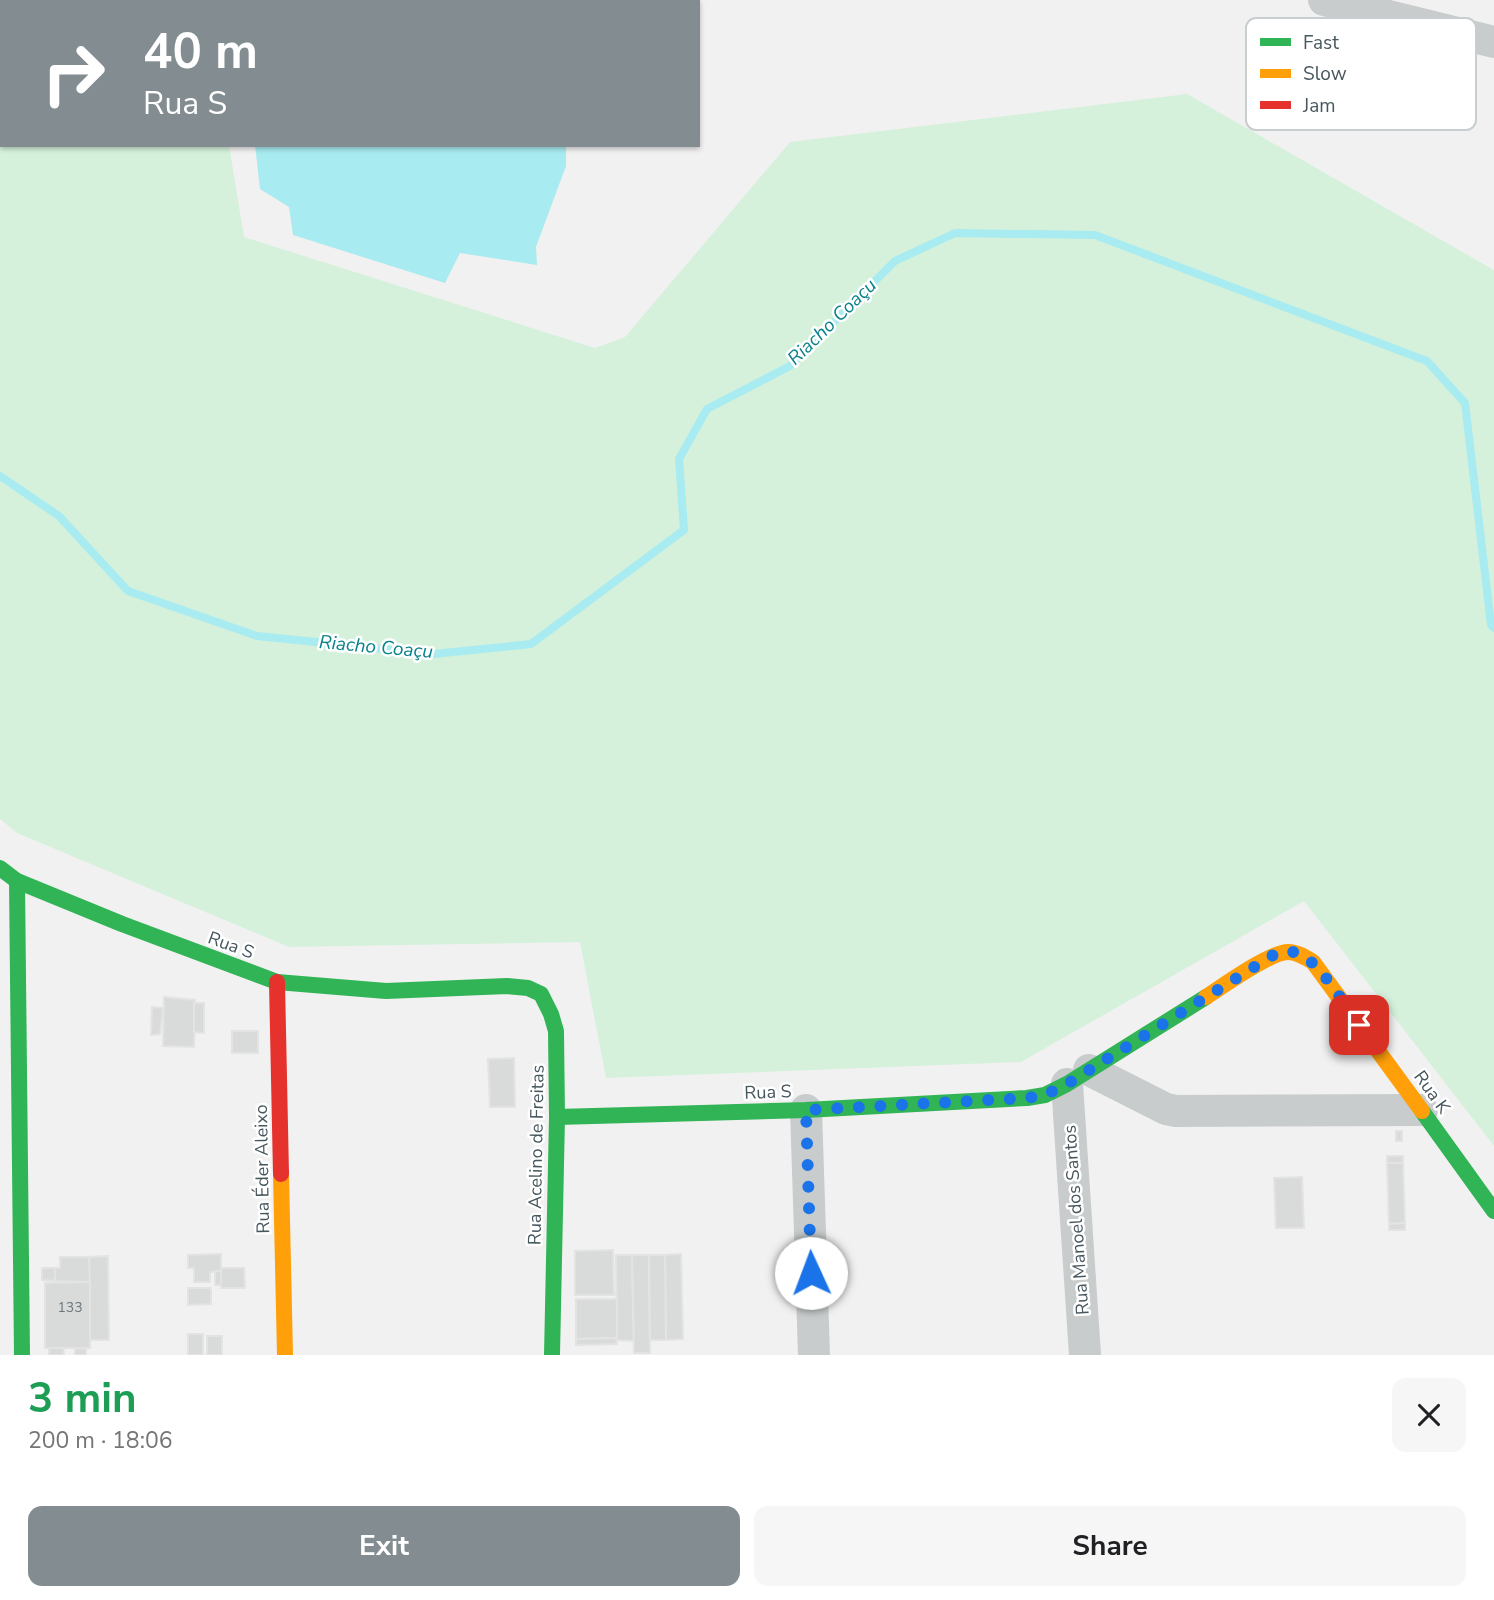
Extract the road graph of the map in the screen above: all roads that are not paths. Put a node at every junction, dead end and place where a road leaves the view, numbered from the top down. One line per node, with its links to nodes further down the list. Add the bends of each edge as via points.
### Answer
1 (1324, 0): 2 (street)
2 (1397, 18)
3 (1476, 38): 4 (street)
4 (1494, 42)
5 (0, 868): 6 (street, Rua S)
6 (17, 881): 8 (street, Rua S); 15 (street)
7 (1275, 954): 10 (street, Rua S); 12 (street, Rua K, via 1298,953 1313,962)
8 (277, 982): 9 (street, Rua S, via 386,991); 16 (street, Rua Éder Aleixo)
9 (507, 986): 13 (street, Rua Acelino de Freitas, via 541,994 551,1014 556,1031)
10 (1078, 1077): 11 (street, Rua S, via 1045,1095 1027,1098); 12 (street, via 1176,1111); 19 (street, Rua Manoel dos Santos)
11 (806, 1110): 13 (street, Rua S); 18 (street)
12 (1422, 1110): 14 (street, Rua K)
13 (557, 1117): 17 (street, Rua Acelino de Freitas)
14 (1494, 1211)
15 (22, 1355)
16 (285, 1355)
17 (552, 1355)
18 (814, 1355)
19 (1085, 1355)

